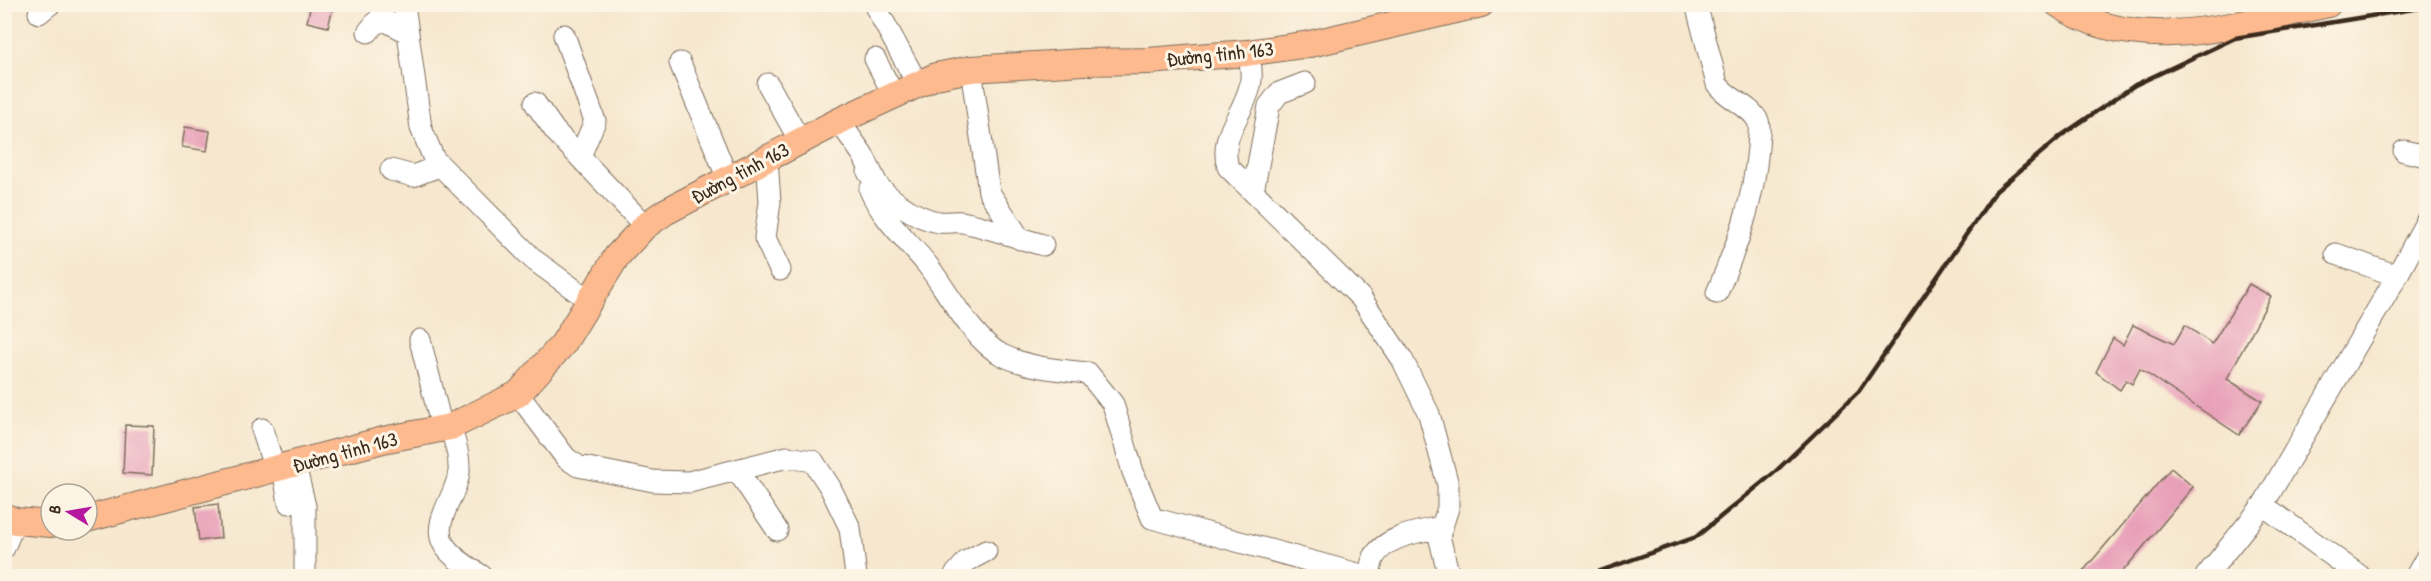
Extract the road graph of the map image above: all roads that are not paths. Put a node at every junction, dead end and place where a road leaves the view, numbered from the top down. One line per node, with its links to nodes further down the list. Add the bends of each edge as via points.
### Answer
1 (404, 4): 8 (street)
2 (874, 4): 14 (street)
3 (1481, 4): 10 (main road, Đường tỉnh 163, via 1310,44)
4 (1696, 4): 37 (street, via 1717,84 1724,94 1752,113 1759,124 1746,223)
5 (2058, 4): 6 (main road, via 2104,27 2168,34)
6 (2328, 4)
7 (368, 32): 8 (street, via 382,19)
8 (408, 32): 25 (street, via 421,128)
9 (564, 35): 22 (street, via 595,122)
10 (1247, 53): 13 (main road, Đường tỉnh 163); 29 (street, via 1254,73 1224,155 1228,167)
11 (875, 59): 17 (street)
12 (680, 63): 27 (street)
13 (971, 69): 14 (main road, Đường tỉnh 163); 32 (street, via 989,192)
14 (917, 83): 17 (main road, Đường tỉnh 163)
15 (1305, 83): 29 (street, via 1280,93 1269,106)
16 (768, 84): 20 (street)
17 (893, 94): 19 (main road, Đường tỉnh 163)
18 (535, 103): 22 (street)
19 (839, 121): 20 (main road, Đường tỉnh 163); 28 (street)
20 (800, 141): 24 (main road, Đường tỉnh 163)
21 (2404, 151): 23 (street)
22 (580, 156): 31 (street)
23 (2427, 156)
24 (767, 159): 27 (main road, Đường tỉnh 163); 35 (street, via 770,202 765,238)
25 (439, 166): 26 (street, via 413,176); 38 (street, via 534,260)
26 (391, 170)
27 (728, 179): 31 (main road, Đường tỉnh 163)
28 (877, 184): 32 (street, via 912,211 937,222 961,222); 59 (street, via 870,190 877,206 925,262 979,336 1001,355 1042,368 1088,373 1113,404 1133,472 1152,518)
29 (1253, 192): 50 (street, via 1361,298 1402,359 1429,414 1441,452 1449,496)
30 (2427, 222): 36 (street)
31 (645, 226): 38 (main road, Đường tỉnh 163, via 617,256)
32 (1020, 239): 33 (street)
33 (1043, 245)
34 (2336, 254): 36 (street)
35 (780, 270)
36 (2397, 276): 46 (street)
37 (1717, 293)
38 (590, 301): 40 (main road, Đường tỉnh 163, via 562,344)
39 (420, 340): 41 (street)
40 (518, 394): 41 (main road, Đường tỉnh 163); 44 (street, via 566,458 578,466 653,481 689,483)
41 (446, 427): 43 (main road, Đường tỉnh 163); 56 (street, via 459,454 459,473 440,534 444,545)
42 (262, 429): 43 (street)
43 (284, 468): 45 (street); 47 (main road, Đường tỉnh 163); 55 (street, via 305,506)
44 (737, 470): 51 (street); 57 (street, via 787,457 813,461 850,528)
45 (289, 503)
46 (2263, 505): 61 (street); 62 (street)
47 (99, 516)
48 (10, 518): 49 (main road); 52 (street)
49 (39, 522)
50 (1440, 527): 59 (street, via 1400,537 1385,547 1374,557); 60 (street, via 1440,544)
51 (777, 530)
52 (4, 548)
53 (986, 551): 58 (street, via 967,561)
54 (2427, 558): 63 (street)
55 (305, 576)
56 (482, 576)
57 (856, 576)
58 (954, 576)
59 (1367, 576)
60 (1449, 576)
61 (2206, 576)
62 (2360, 576)
63 (2416, 576)

